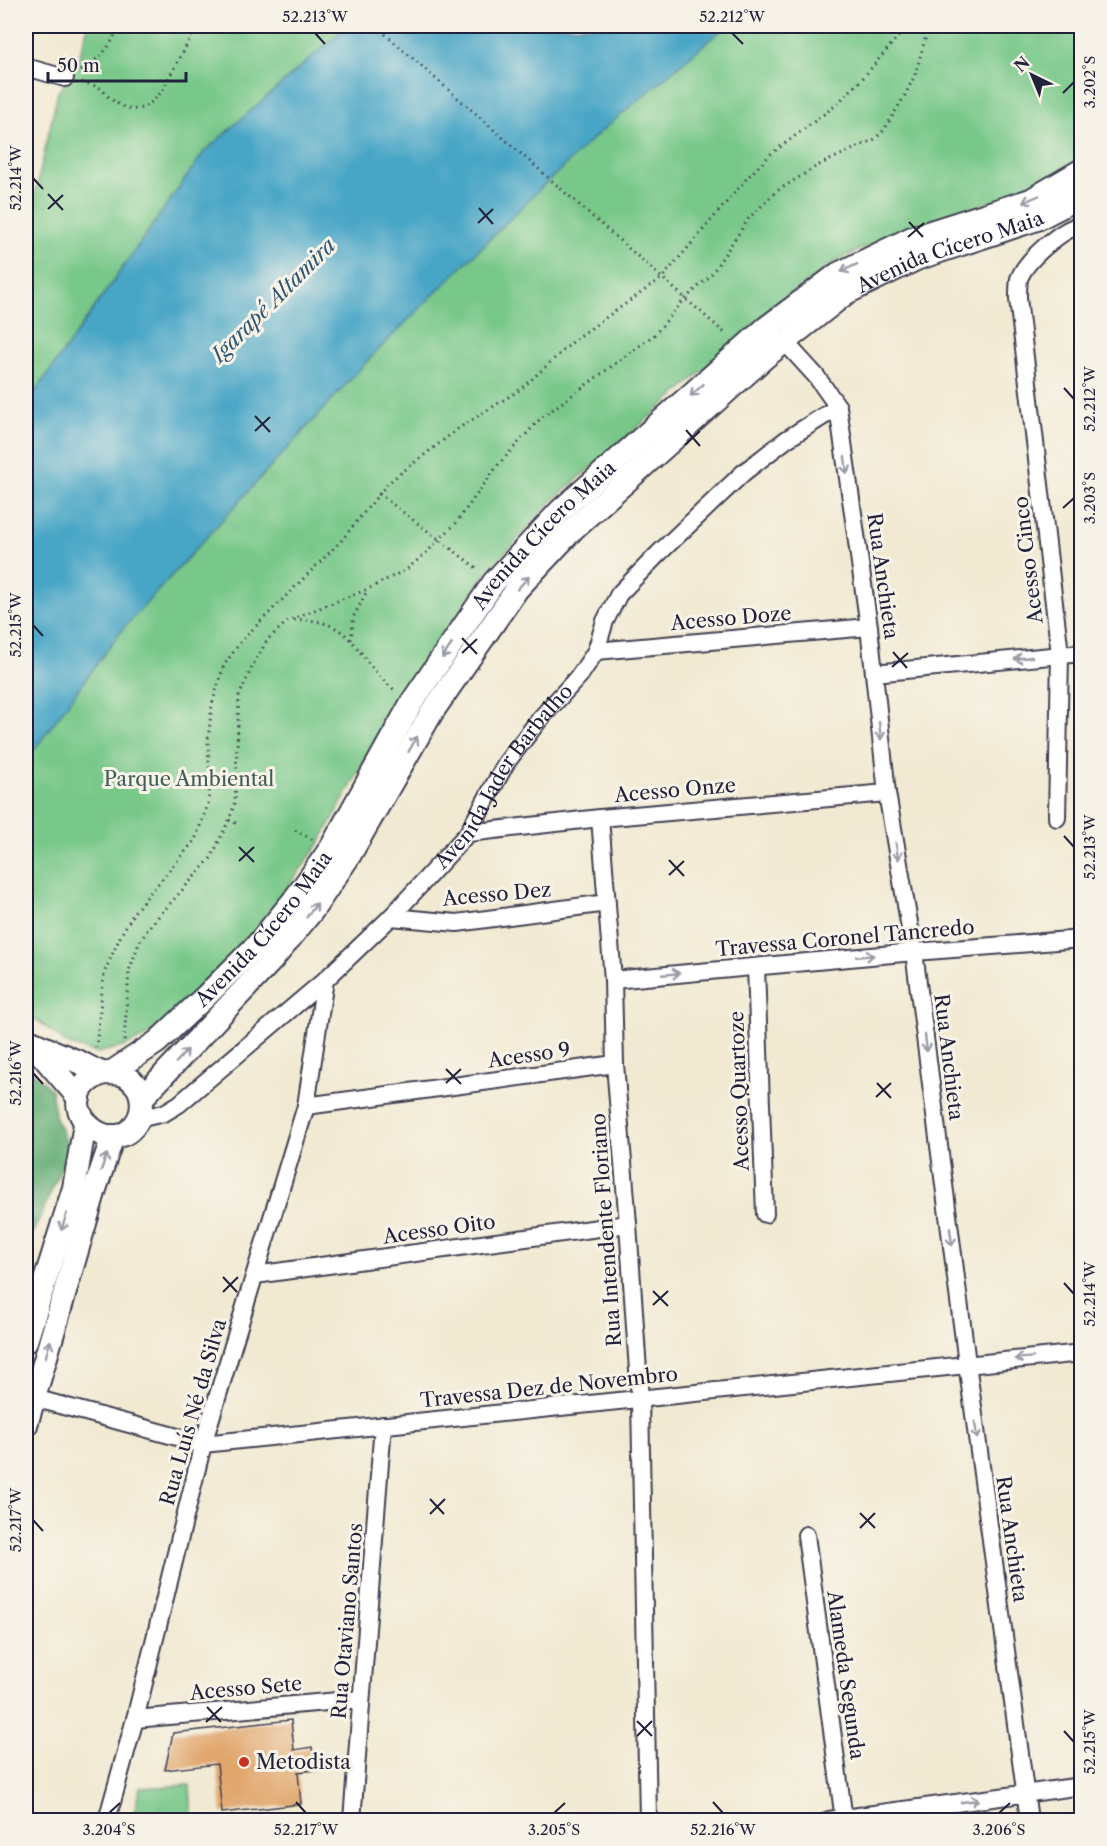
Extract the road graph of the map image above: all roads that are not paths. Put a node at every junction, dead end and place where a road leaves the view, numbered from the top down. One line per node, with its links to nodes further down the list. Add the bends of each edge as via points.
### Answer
1 (26, 67): 2 (street)
2 (67, 79)
3 (1082, 170): 6 (main road, Avenida Cícero Maia, one-way to 6, via 1031,200 912,238 838,274)
4 (1075, 199): 5 (street); 7 (main road, Avenida Cícero Maia, via 1037,219 916,259 846,293)
5 (1078, 225): 12 (street, Acesso Cinco, via 1057,237 1033,259 1019,279 1018,298)
6 (766, 328): 7 (street, Rua Anchieta); 27 (main road, Avenida Cícero Maia, one-way to 27, via 560,511 494,582 412,702 331,848 257,945 157,1042)
7 (785, 342): 8 (street, Rua Anchieta); 30 (main road, Avenida Cícero Maia, one-way to 7, via 312,911 349,856 432,712 517,589 573,528)
8 (838, 407): 9 (street, Rua Anchieta, one-way to 9); 10 (street, Avenida Jader Barbalho, via 743,473 658,554 619,594)
9 (869, 627): 10 (street, Acesso Doze); 13 (street, Rua Anchieta)
10 (596, 651): 17 (street, Avenida Jader Barbalho, via 506,763)
11 (1082, 653): 12 (street)
12 (1060, 654): 13 (street, one-way to 13); 16 (street, Acesso Cinco)
13 (874, 672): 14 (street, Rua Anchieta, one-way to 14)
14 (887, 793): 15 (street, Acesso Onze); 21 (street, Rua Anchieta, one-way to 21)
15 (600, 818): 17 (street, Acesso Onze); 18 (street, Rua Intendente Floriano)
16 (1057, 818)
17 (468, 833): 19 (street, Avenida Jader Barbalho)
18 (607, 903): 19 (street, Acesso Dez, via 457,923); 24 (street, Rua Intendente Floriano)
19 (391, 917): 23 (street, Avenida Jader Barbalho)
20 (1082, 939): 21 (street, Travessa Coronel Tancredo)
21 (914, 952): 22 (street, Travessa Coronel Tancredo, one-way to 21); 38 (street, Rua Anchieta, one-way to 38)
22 (756, 967): 24 (street, Travessa Coronel Tancredo, one-way to 22); 33 (street, Acesso Quartoze)
23 (326, 980): 29 (street, Rua Luís Né da Silva); 30 (street, Avenida Jader Barbalho, via 179,1104 164,1113)
24 (613, 980): 26 (street, Rua Intendente Floriano)
25 (28, 1040): 27 (main road); 28 (main road)
26 (615, 1064): 29 (street, Acesso 9); 34 (street, Rua Intendente Floriano)
27 (104, 1066): 28 (main road, via 87,1082); 30 (main road, via 122,1074 138,1088)
28 (79, 1098): 31 (main road, via 80,1116)
29 (306, 1106): 35 (street, Rua Luís Né da Silva)
30 (140, 1109): 32 (main road, via 123,1133)
31 (85, 1124): 32 (main road, via 93,1131); 36 (main road, one-way to 36, via 74,1188)
32 (113, 1136): 39 (main road, one-way to 32)
33 (765, 1215)
34 (628, 1224): 35 (street, Acesso Oito); 40 (street, Rua Intendente Floriano)
35 (255, 1275): 43 (street, Rua Luís Né da Silva)
36 (26, 1341)
37 (1082, 1353): 38 (street, Travessa Dez de Novembro, one-way to 38)
38 (967, 1363): 40 (street, Travessa Dez de Novembro); 48 (street, Rua Anchieta, one-way to 48)
39 (30, 1397): 41 (main road); 43 (street, Travessa Dez de Novembro)
40 (640, 1400): 42 (street, Travessa Dez de Novembro); 52 (street, Rua Intendente Floriano)
41 (26, 1425)
42 (383, 1425): 43 (street, Travessa Dez de Novembro); 45 (street, Rua Otaviano Santos)
43 (203, 1444): 46 (street, Rua Luís Né da Silva)
44 (806, 1535): 49 (street, Alameda Segunda)
45 (361, 1699): 46 (street, Acesso Sete); 51 (street, Rua Otaviano Santos)
46 (135, 1719): 50 (street, Rua Luís Né da Silva)
47 (1082, 1786): 48 (street)
48 (1025, 1793): 49 (street, one-way to 48); 53 (street, Rua Anchieta)
49 (839, 1820)
50 (106, 1821)
51 (352, 1821)
52 (648, 1821)
53 (1029, 1821)

